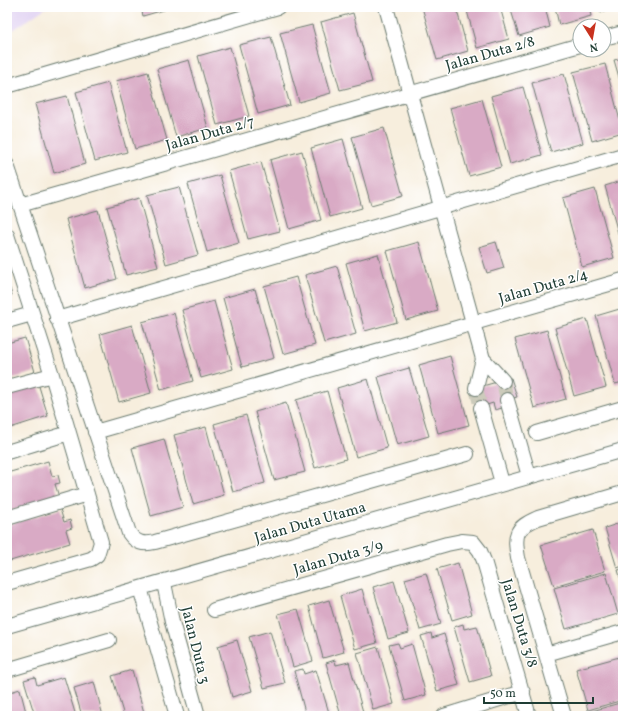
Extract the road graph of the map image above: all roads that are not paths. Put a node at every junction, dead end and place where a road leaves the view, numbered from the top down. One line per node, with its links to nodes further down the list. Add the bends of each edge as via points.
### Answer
1 (278, 7): 6 (street)
2 (386, 7): 7 (street)
3 (623, 33): 4 (street)
4 (612, 36)
5 (572, 47): 7 (street, Jalan Duta 2/8)
6 (7, 86)
7 (410, 94): 10 (street, Jalan Duta 2/7); 11 (street)
8 (623, 155): 11 (street)
9 (7, 165): 10 (street)
10 (20, 205): 16 (street)
11 (441, 207): 16 (street); 18 (street)
12 (7, 235): 13 (street)
13 (10, 253): 15 (street)
14 (623, 280): 18 (street, Jalan Duta 2/4)
15 (32, 314): 17 (street); 20 (street)
16 (57, 319): 27 (street)
17 (7, 321)
18 (473, 324): 19 (street); 27 (street, Jalan Duta 2/4)
19 (483, 358): 21 (street); 23 (street)
20 (52, 375): 22 (street); 29 (street)
21 (503, 381)
22 (7, 387)
23 (476, 388)
24 (507, 400): 33 (street)
25 (480, 408): 34 (street)
26 (623, 408): 28 (street)
27 (95, 432): 32 (street, via 129,533 134,540 147,544)
28 (537, 433)
29 (69, 434): 31 (street); 36 (street)
30 (623, 450): 33 (street, Jalan Duta Utama)
31 (7, 452)
32 (467, 454)
33 (529, 476): 34 (street, Jalan Duta Utama)
34 (502, 484): 40 (street, Jalan Duta Utama)
35 (623, 493): 46 (street, via 538,518 516,532 518,558)
36 (87, 494): 37 (street); 39 (street, via 100,542 97,555)
37 (7, 518)
38 (473, 542): 42 (street, Jalan Duta 3/9, via 447,544); 48 (street, Jalan Duta 3/8, via 484,561)
39 (7, 583)
40 (164, 583): 41 (street, Jalan Duta Utama); 50 (street, Jalan Duta 3)
41 (140, 588): 43 (street, Jalan Duta Utama); 49 (street)
42 (214, 610)
43 (7, 626)
44 (623, 632): 46 (street)
45 (109, 640): 47 (street)
46 (546, 654): 53 (street)
47 (7, 670)
48 (523, 692): 51 (street); 52 (street, Jalan Duta 3/8)
49 (177, 716)
50 (198, 716)
51 (444, 716)
52 (529, 716)
53 (564, 716)

